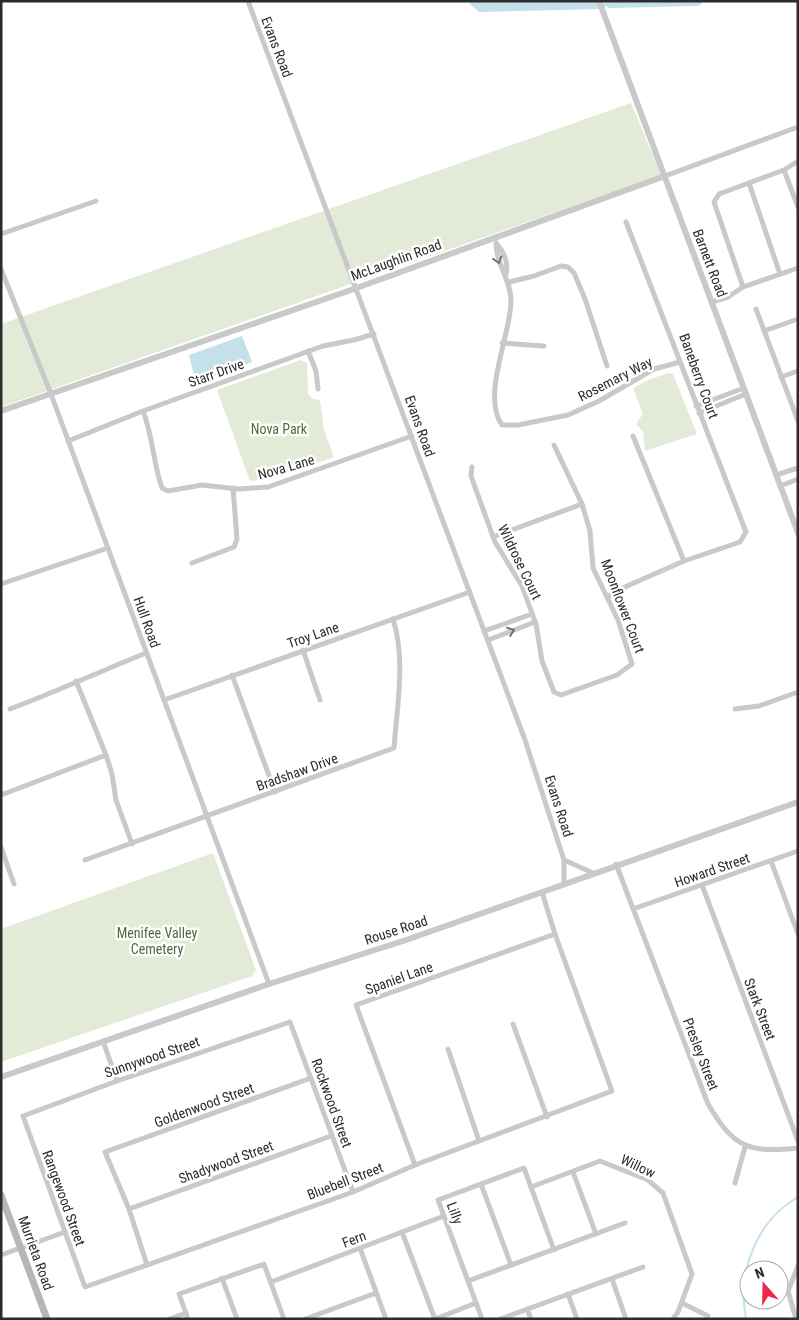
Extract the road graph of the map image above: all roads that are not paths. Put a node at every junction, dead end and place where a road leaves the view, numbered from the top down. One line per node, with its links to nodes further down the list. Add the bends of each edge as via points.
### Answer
1 (248, 1): 17 (street, Evans Road)
2 (599, 1): 6 (street, Barnett Road)
3 (798, 127): 6 (street, McLaughlin Road)
4 (798, 161): 5 (street)
5 (784, 170): 7 (street); 9 (street)
6 (664, 176): 12 (street, McLaughlin Road); 19 (street, Barnett Road)
7 (749, 183): 15 (street); 18 (street, via 719,194 714,202)
8 (96, 201): 11 (street)
9 (798, 207)
10 (626, 222): 27 (street, Baneberry Court)
11 (1, 234)
12 (495, 241): 16 (street, via 508,266); 17 (street, McLaughlin Road)
13 (798, 268): 15 (street)
14 (1, 269): 33 (street, Hull Road)
15 (780, 274): 18 (street)
16 (508, 282): 24 (street, via 511,302); 28 (street, via 561,266 568,267 585,299)
17 (356, 287): 23 (street, Evans Road); 33 (street, McLaughlin Road)
18 (743, 287): 19 (street)
19 (712, 302): 32 (street, Barnett Road)
20 (756, 309): 22 (street)
21 (798, 319): 22 (street)
22 (764, 331): 30 (street)
23 (374, 334): 26 (street, Starr Drive); 39 (street, Evans Road)
24 (502, 343): 25 (street); 27 (street, Rosemary Way, via 495,391 497,416 502,425 568,415 654,369)
25 (544, 346)
26 (308, 351): 31 (street, via 316,371); 36 (street, Starr Drive)
27 (680, 362): 34 (street, Baneberry Court)
28 (607, 366)
29 (798, 371): 30 (street)
30 (781, 377): 38 (street)
31 (318, 389)
32 (745, 391): 34 (street); 37 (street); 45 (street, Barnett Road)
33 (51, 394): 35 (street, McLaughlin Road); 41 (street, Hull Road)
34 (696, 406): 37 (street, Baneberry Court)
35 (1, 411)
36 (142, 411): 41 (street, Starr Drive); 48 (street, Nova Lane, via 162,488 168,491 202,485)
37 (699, 413): 53 (street, Baneberry Court, via 746,532 740,542)
38 (798, 421)
39 (412, 436): 48 (street, Nova Lane, via 268,487); 56 (street, Evans Road)
40 (633, 436): 53 (street)
41 (68, 441): 52 (street, Hull Road)
42 (554, 445): 49 (street, Moonflower Court)
43 (472, 467): 51 (street, Wildrose Court, via 471,476)
44 (798, 468): 45 (street)
45 (776, 476): 47 (street, Barnett Road)
46 (798, 479): 47 (street)
47 (780, 486): 50 (street, Barnett Road)
48 (233, 488): 54 (street, via 237,539 234,547)
49 (582, 504): 51 (street); 57 (street, Moonflower Court, via 590,531 593,568)
50 (798, 533)
51 (493, 538): 58 (street, Wildrose Court, via 522,586)
52 (108, 548): 55 (street); 64 (street, Hull Road)
53 (684, 561): 57 (street)
54 (192, 562)
55 (1, 584)
56 (470, 592): 59 (street, Troy Lane); 61 (street, Evans Road)
57 (607, 597): 68 (street, Moonflower Court, via 632,664 617,674)
58 (532, 614): 60 (street, Wildrose Court); 61 (street)
59 (393, 619): 63 (street, Troy Lane); 74 (street, Bradshaw Drive, via 399,661 394,748)
60 (535, 622): 62 (street, one-way to 60); 68 (street, Wildrose Court, via 545,672 551,688)
61 (484, 631): 62 (street, Evans Road)
62 (488, 640): 82 (street, Evans Road)
63 (303, 650): 65 (street, Troy Lane); 70 (street)
64 (146, 653): 66 (street); 69 (street, Hull Road)
65 (232, 675): 69 (street, Troy Lane); 74 (street)
66 (76, 681): 71 (street); 73 (street)
67 (798, 692): 72 (street, via 759,706)
68 (558, 695)
69 (164, 700): 77 (street, Hull Road)
70 (320, 700)
71 (10, 709)
72 (735, 709)
73 (106, 755): 75 (street); 78 (street, via 116,800)
74 (275, 792): 77 (street, Bradshaw Drive)
75 (1, 795)
76 (798, 802): 84 (street, Rouse Road)
77 (206, 817): 78 (street, Bradshaw Drive); 93 (street, Hull Road)
78 (132, 844): 81 (street, Bradshaw Drive)
79 (1, 847): 86 (street)
80 (798, 852): 83 (street, Howard Street)
81 (85, 860)
82 (564, 860): 85 (street); 87 (street, Evans Road)
83 (770, 861): 88 (street, Howard Street); 92 (street)
84 (616, 864): 85 (street, Rouse Road); 90 (street, Presley Street)
85 (593, 873): 87 (street, Rouse Road)
86 (14, 884)
87 (564, 884): 89 (street, Rouse Road)
88 (702, 885): 90 (street, Howard Street); 104 (street, Stark Street)
89 (542, 892): 91 (street); 93 (street, Rouse Road)
90 (633, 909): 106 (street, Presley Street, via 708,1104 720,1124)
91 (555, 934): 102 (street, Bluebell Street, via 612,1091); 108 (street, Spaniel Lane, via 356,1005)
92 (798, 934)
93 (269, 984): 96 (street, Rouse Road)
94 (290, 1022): 99 (street, Rockwood Street); 100 (street, Sunnywood Street)
95 (513, 1024): 102 (street)
96 (103, 1041): 98 (street, Rouse Road); 100 (street)
97 (448, 1050): 105 (street)
98 (1, 1077)
99 (311, 1078): 103 (street, Rockwood Street); 115 (street, Goldenwood Street, via 105,1152)
100 (117, 1081): 101 (street, Sunnywood Street)
101 (23, 1116): 118 (street, Rangewood Street)
102 (547, 1117): 105 (street, Bluebell Street)
103 (331, 1136): 113 (street, Rockwood Street); 115 (street, Shadywood Street)
104 (798, 1140)
105 (479, 1141): 108 (street, Bluebell Street)
106 (745, 1147): 107 (street, via 769,1151); 110 (street)
107 (798, 1148)
108 (415, 1165): 113 (street, Bluebell Street)
109 (573, 1172): 112 (street, Willow); 120 (street); 137 (street, Willow, via 600,1161 648,1180 663,1193 692,1274)
110 (735, 1183)
111 (481, 1184): 112 (street, Lilly, via 524,1168); 116 (street, Lilly, via 438,1200); 126 (street)
112 (531, 1187): 123 (street)
113 (353, 1192): 125 (street, Bluebell Street)
114 (1, 1195): 121 (main road, Murrieta Road)
115 (129, 1209): 125 (street)
116 (444, 1216): 119 (street, Fern); 132 (street, Lilly)
117 (625, 1223): 120 (street)
118 (65, 1232): 121 (street); 133 (street, Rangewood Street)
119 (402, 1232): 122 (street, Fern); 148 (street)
120 (596, 1234): 123 (street)
121 (20, 1248): 124 (street); 142 (main road, Murrieta Road)
122 (360, 1248): 131 (street, Fern); 134 (street)
123 (554, 1250): 126 (street)
124 (1, 1255)
125 (147, 1265): 133 (street, Bluebell Street)
126 (511, 1265): 132 (street)
127 (798, 1266): 139 (street, via 788,1291)
128 (643, 1267): 130 (street)
129 (222, 1278): 131 (street, via 264,1264); 140 (street, via 179,1294); 144 (street)
130 (612, 1278): 135 (street); 153 (street)
131 (270, 1282): 145 (street)
132 (468, 1282): 136 (street, Lilly)
133 (85, 1287)
134 (376, 1293): 146 (street); 147 (street)
135 (568, 1294): 138 (street); 152 (street)
136 (476, 1303): 148 (street); 149 (street, Lilly)
137 (682, 1303): 141 (street); 154 (street, Willow)
138 (527, 1309): 150 (street); 151 (street)
139 (796, 1310): 155 (street)
140 (187, 1316): 143 (street)
141 (708, 1316)
142 (47, 1319)
143 (170, 1319)
144 (236, 1319)
145 (284, 1319)
146 (305, 1319)
147 (386, 1319)
148 (435, 1319)
149 (482, 1319)
150 (500, 1319)
151 (531, 1319)
152 (577, 1319)
153 (626, 1319)
154 (673, 1319)
155 (796, 1319)

